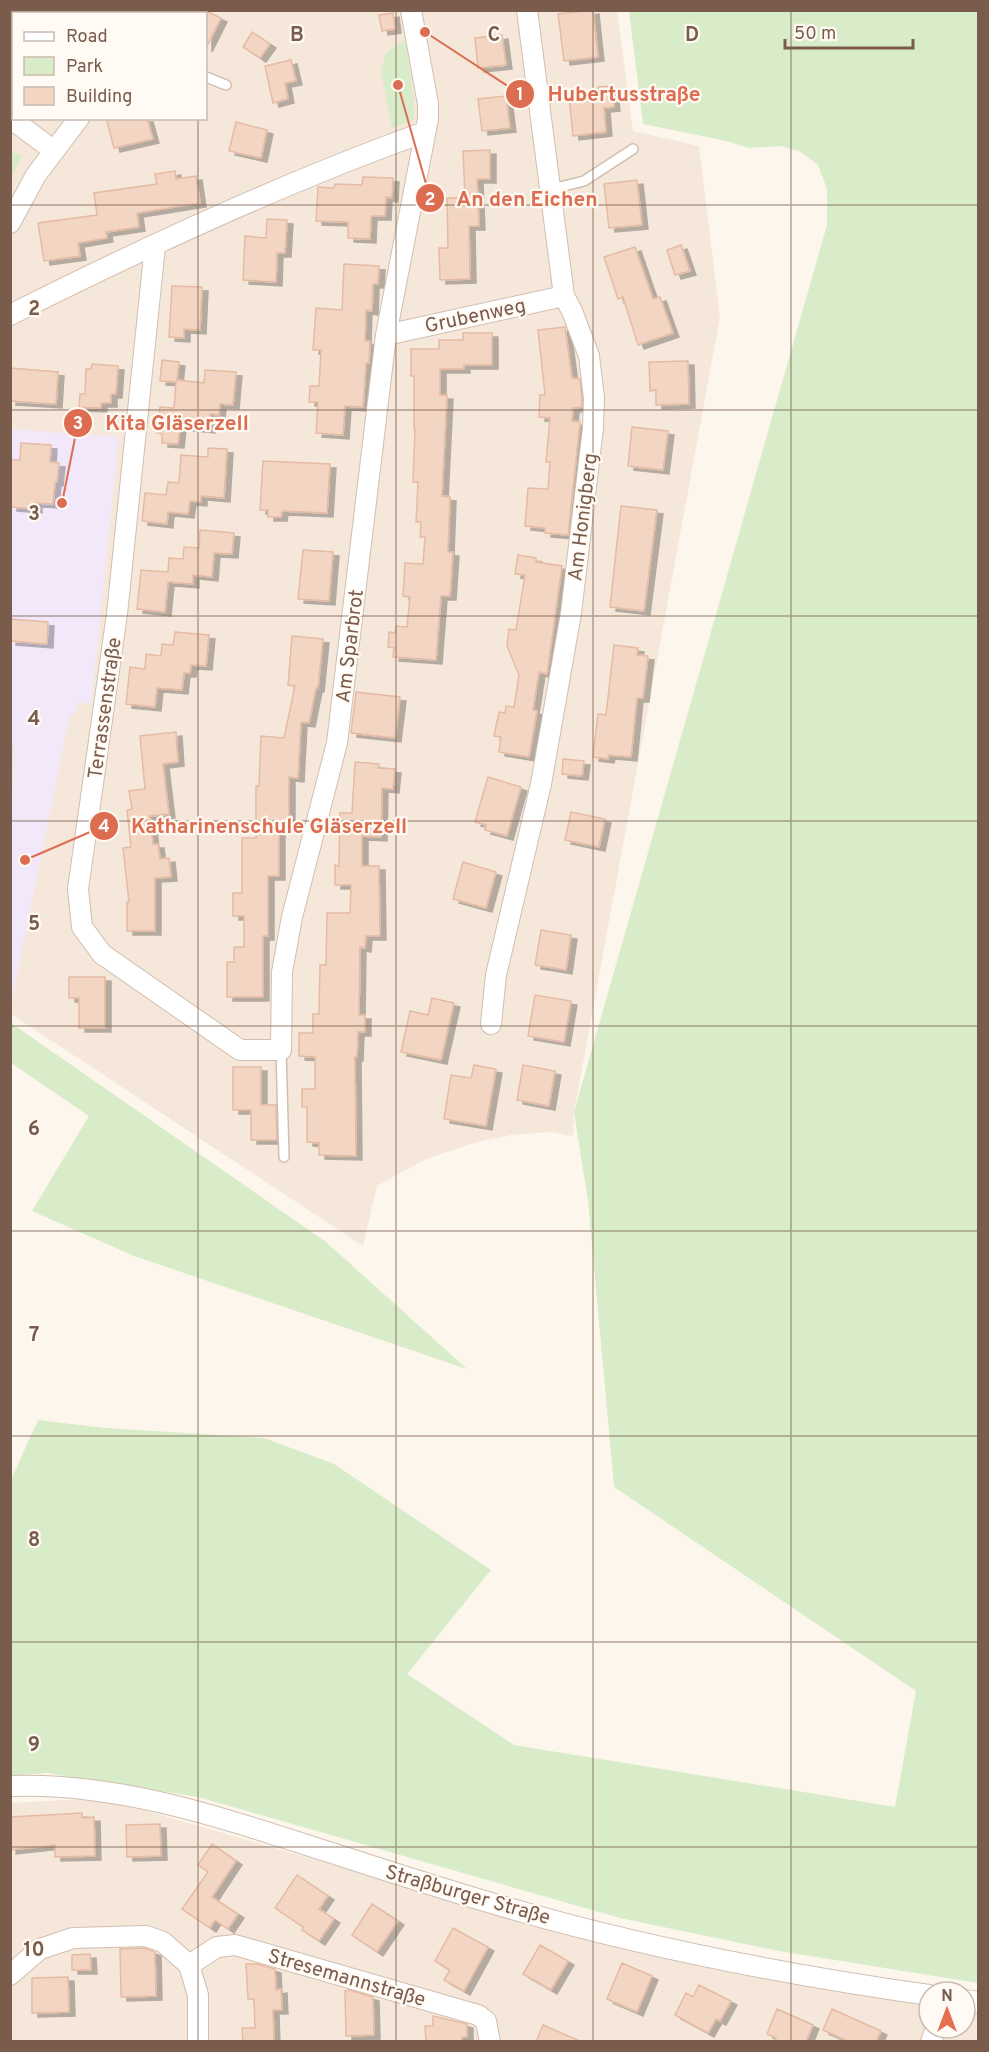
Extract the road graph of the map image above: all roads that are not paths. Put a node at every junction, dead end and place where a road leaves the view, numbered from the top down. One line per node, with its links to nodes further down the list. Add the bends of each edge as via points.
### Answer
1 (411, 10): 7 (street, Am Sparbrot, via 428,104)
2 (527, 10): 10 (street, Am Honigberg)
3 (207, 77): 4 (lane)
4 (226, 85)
5 (13, 120): 9 (street)
6 (77, 120): 9 (street)
7 (425, 132): 12 (street); 15 (street, Am Sparbrot)
8 (633, 149): 10 (lane, via 584,181)
9 (53, 150): 11 (street)
10 (552, 189): 13 (street, Am Honigberg)
11 (10, 223)
12 (155, 246): 14 (street); 17 (street, Terrassenstraße, via 117,614 78,890 82,927 102,954 240,1050)
13 (564, 296): 15 (street, Grubenweg); 16 (street, Am Honigberg, via 588,356 594,398 593,428 571,613 541,784 496,975)
14 (10, 315)
15 (386, 335): 17 (street, Am Sparbrot, via 337,743 292,916 282,972)
16 (491, 1024)
17 (281, 1050): 18 (lane, Am Sparbrot)
18 (284, 1157)
19 (10, 1786): 22 (street, Straßburger Straße, via 82,1788 146,1799 586,1928 767,1969)
20 (189, 1965): 21 (street, via 163,1942 146,1936 73,1938 40,1949); 23 (street, via 198,1995); 24 (street, Stresemannstraße, via 217,1947 235,1945 478,2016 486,2020)
21 (10, 1975)
22 (917, 1993)
23 (198, 2042)
24 (490, 2042)

